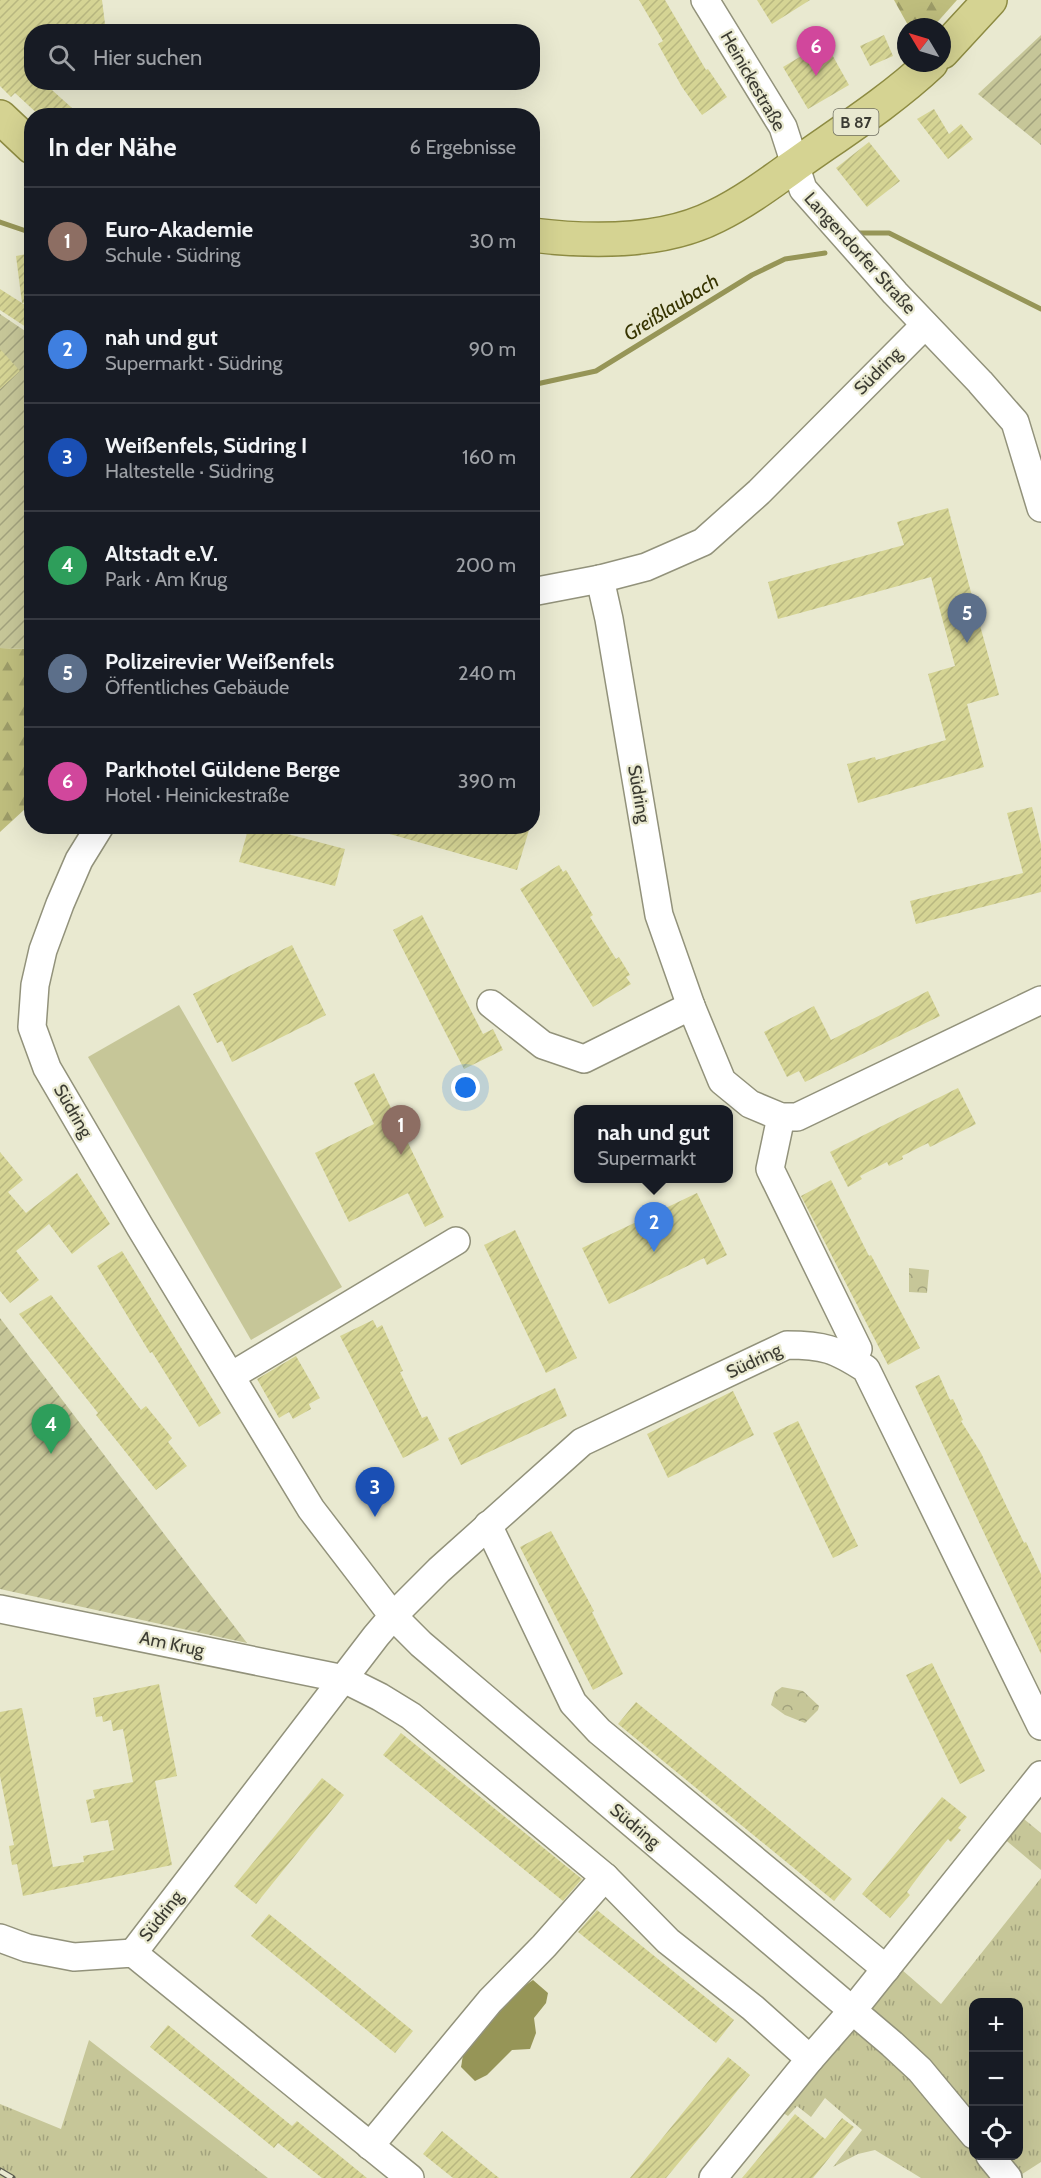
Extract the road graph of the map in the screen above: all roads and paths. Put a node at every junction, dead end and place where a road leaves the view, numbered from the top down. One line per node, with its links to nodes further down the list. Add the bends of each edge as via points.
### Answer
1 (705, 0): 7 (street, Heinickestraße, via 783,127)
2 (990, 0): 3 (main road)
3 (951, 42)
4 (920, 72): 7 (main road, B 87)
5 (0, 117): 6 (main road)
6 (24, 140)
7 (794, 165): 8 (main road, B 87, via 728,210 689,227 649,236 572,240); 9 (street, Langendorfer Straße, via 802,189)
8 (540, 236)
9 (925, 325): 10 (street, Langendorfer Straße, via 1015,422); 11 (street, Südring, via 704,542 645,567)
10 (1041, 508)
11 (600, 579): 12 (street, Südring); 16 (street, Südring, via 659,915)
12 (540, 590)
13 (96, 834): 20 (street, Südring, via 73,874 43,950 32,1027 47,1068)
14 (1041, 1000): 17 (street, via 797,1117)
15 (491, 1004): 16 (street, via 543,1045 584,1059)
16 (692, 1006): 17 (street, Südring, via 722,1081 750,1104)
17 (781, 1117): 19 (street, via 770,1168)
18 (456, 1241): 20 (street)
19 (858, 1348)
20 (231, 1376): 23 (street, Südring, via 311,1509)
21 (488, 1526): 23 (street, Südring); 25 (street, Südring, via 582,1442 787,1345 816,1345 843,1354 866,1369); 30 (street, via 573,1703 599,1731)
22 (0, 1609): 24 (street, Am Krug)
23 (393, 1616): 24 (street, Südring); 31 (street, Südring, via 444,1664)
24 (344, 1679): 27 (street, via 411,1716); 29 (street, Südring)
25 (1041, 1726)
26 (1041, 1775): 30 (street)
27 (605, 1877): 32 (street, via 668,1941); 34 (street, via 490,2001)
28 (0, 1938): 29 (street, Südring, via 74,1957)
29 (133, 1953): 34 (street, Südring)
30 (886, 1969): 31 (street)
31 (852, 2011): 32 (street); 33 (street, Südring, via 920,2070)
32 (810, 2059): 37 (street)
33 (969, 2129)
34 (370, 2146): 36 (street, Südring)
35 (993, 2160): 38 (street)
36 (410, 2178)
37 (713, 2178)
38 (1008, 2178)

